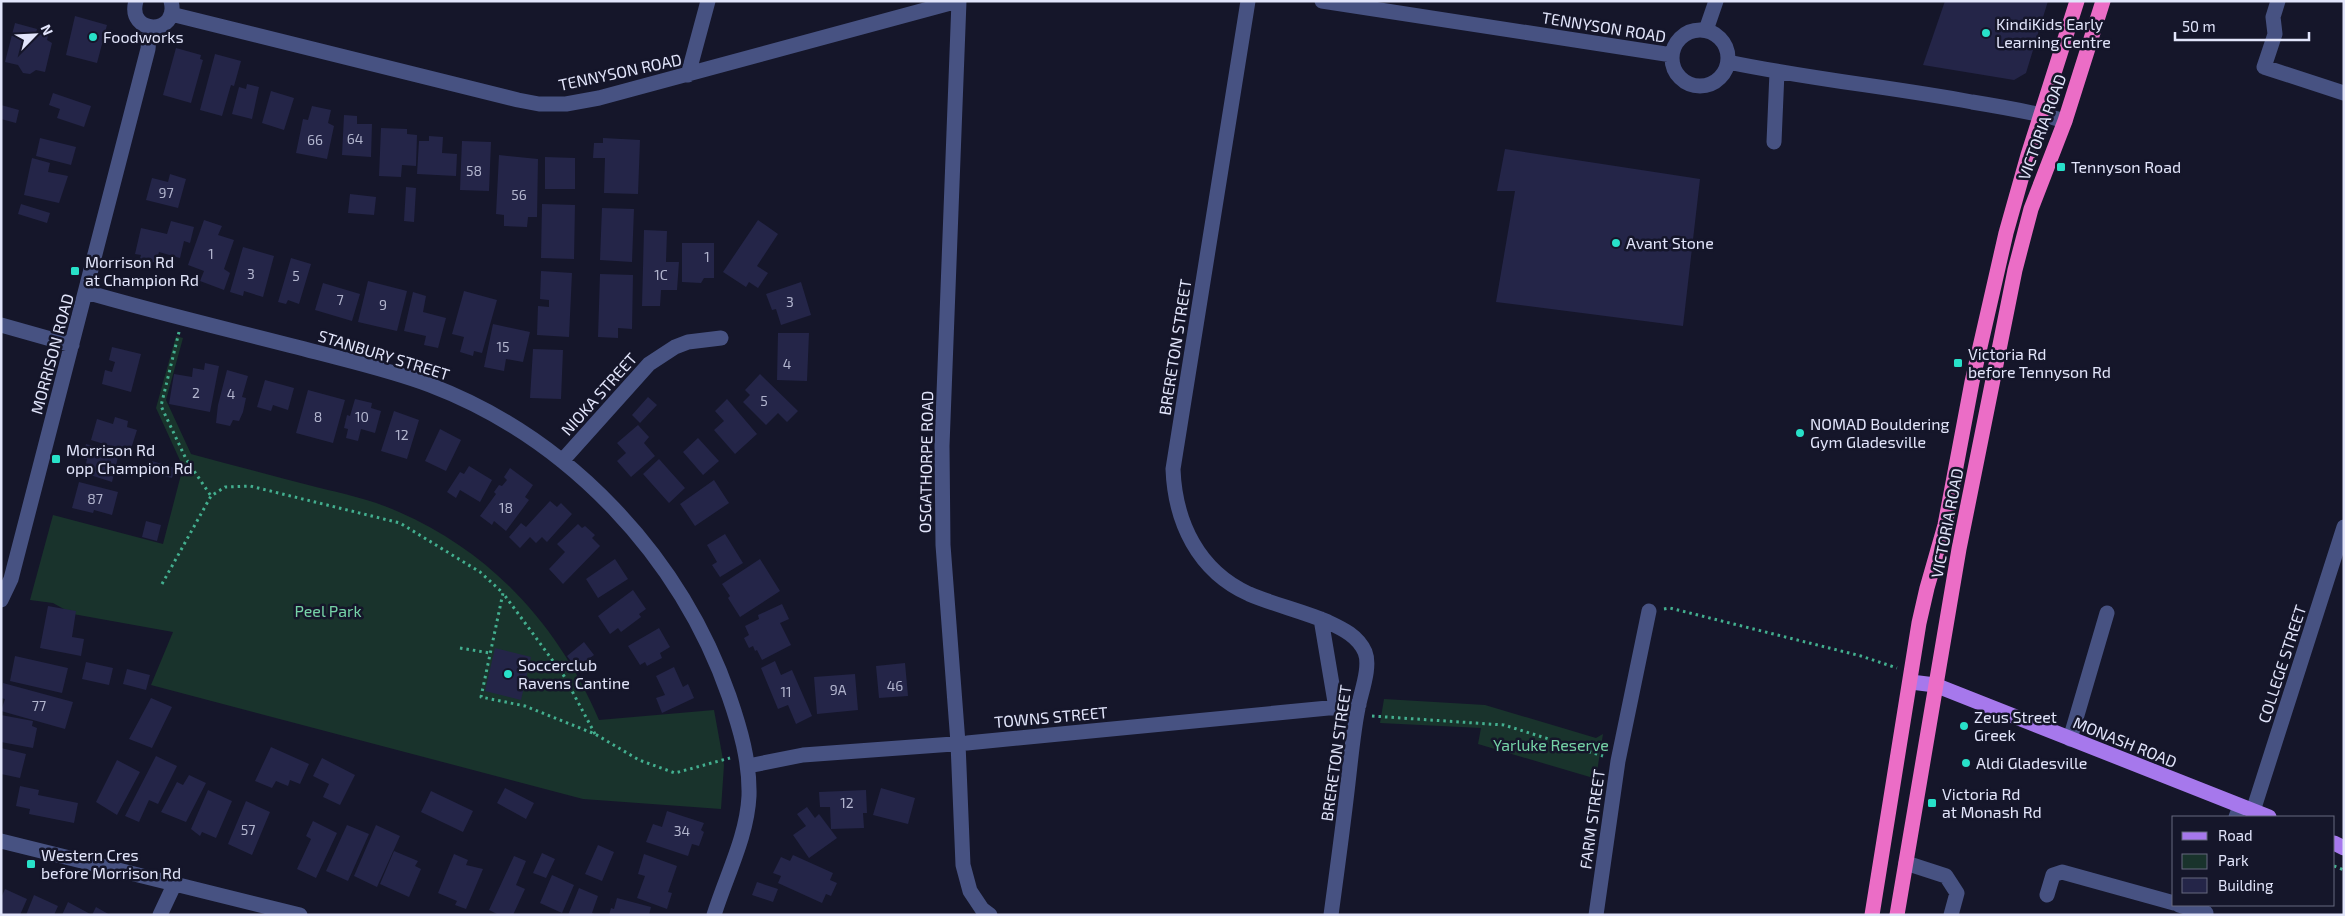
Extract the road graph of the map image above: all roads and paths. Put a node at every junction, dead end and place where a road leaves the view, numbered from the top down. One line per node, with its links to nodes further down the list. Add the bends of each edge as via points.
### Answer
1 (708, 1): 17 (street)
2 (958, 1): 17 (street, TENNYSON ROAD); 45 (street, OSGATHORPE ROAD, via 942,446 943,545)
3 (1248, 1): 35 (street, BRERETON STREET, via 1173,485 1176,504 1190,539 1218,574 1250,594)
4 (1322, 1): 10 (street, TENNYSON ROAD)
5 (1716, 1): 13 (street)
6 (2077, 1): 19 (highway, VICTORIA ROAD)
7 (2103, 1): 20 (highway, VICTORIA ROAD)
8 (2278, 1): 18 (street, via 2273,17 2275,34 2264,67)
9 (131, 2): 12 (street, via 136,16)
10 (1368, 4): 14 (street, TENNYSON ROAD)
11 (171, 8): 12 (street, via 165,23); 17 (street, TENNYSON ROAD, via 539,104 566,104 599,98)
12 (150, 27): 22 (street, MORRISON ROAD, via 148,49)
13 (1706, 30): 14 (street, via 1689,32 1679,39); 15 (street, via 1719,37 1726,47)
14 (1672, 55): 15 (street, via 1675,70 1682,80 1703,86 1722,76)
15 (1728, 62): 16 (street)
16 (1777, 72): 19 (street); 21 (street)
17 (688, 75)
18 (2344, 93)
19 (2040, 114): 20 (street); 39 (highway, VICTORIA ROAD, via 2006,233 1974,373 1945,525 1920,623)
20 (2064, 121): 40 (highway, VICTORIA ROAD, via 2032,209 2015,270)
21 (1774, 142)
22 (86, 292): 23 (street, STANBURY STREET); 26 (street, MORRISON ROAD)
23 (183, 317): 27 (street, STANBURY STREET, via 429,385 502,420); 28 (path, via 161,406 186,459)
24 (1, 326): 26 (street)
25 (721, 338): 27 (street, NIOKA STREET, via 688,342 649,364)
26 (72, 345): 32 (street, MORRISON ROAD, via 11,578)
27 (562, 461): 46 (street, STANBURY STREET, via 638,535 676,586 700,627 714,660 735,714)
28 (211, 496): 30 (path); 31 (path, via 225,487 250,486 400,523 480,572)
29 (2344, 527): 48 (street, COLLEGE STREET)
30 (162, 584)
31 (503, 594): 37 (path); 43 (path, via 564,676)
32 (1, 600)
33 (1649, 611): 38 (path, via 1670,608 1861,656); 47 (street, FARM STREET)
34 (2107, 613): 44 (street)
35 (1321, 619): 41 (street, BRERETON STREET); 42 (street, BRERETON STREET, via 1354,636 1365,652 1367,664)
36 (460, 648): 37 (path)
37 (490, 654): 43 (path, via 481,697 525,706)
38 (1900, 669)
39 (1911, 682): 40 (main road, MONASH ROAD); 63 (highway, VICTORIA ROAD)
40 (1934, 685): 44 (main road, MONASH ROAD); 51 (highway, VICTORIA ROAD)
41 (1336, 708): 42 (street, TOWNS STREET); 45 (street, TOWNS STREET)
42 (1358, 710): 47 (path, via 1510,726); 61 (street, BRERETON STREET)
43 (594, 734): 46 (path, via 639,760 675,773)
44 (2070, 739): 48 (main road, MONASH ROAD)
45 (958, 743): 46 (street, TOWNS STREET); 60 (street, OSGATHORPE ROAD, via 963,865 970,891)
46 (747, 760): 59 (street, STANBURY STREET, via 749,797 744,828)
47 (1618, 761): 62 (street, FARM STREET)
48 (2243, 811): 49 (main road, MONASH ROAD)
49 (2264, 816)
50 (1, 841): 52 (street)
51 (1906, 863): 64 (highway, VICTORIA ROAD); 65 (street, via 1946,876 1956,892)
52 (175, 883): 57 (street); 58 (street)
53 (2046, 895): 54 (street, via 2054,875 2062,872)
54 (2172, 902)
55 (2183, 906): 56 (street)
56 (2207, 911)
57 (160, 915)
58 (300, 915)
59 (714, 915)
60 (990, 915)
61 (1331, 915)
62 (1596, 915)
63 (1872, 915)
64 (1898, 915)
65 (1951, 915)

